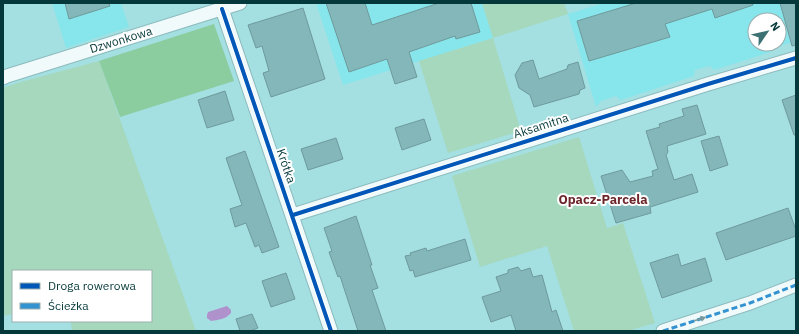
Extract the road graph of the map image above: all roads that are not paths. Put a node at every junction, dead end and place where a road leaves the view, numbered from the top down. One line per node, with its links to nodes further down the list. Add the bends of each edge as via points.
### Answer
1 (240, 3): 2 (street, Dzwonkowa)
2 (222, 9): 4 (street, Dzwonkowa); 5 (street, Krótka)
3 (796, 58): 5 (street, Aksamitna)
4 (3, 78)
5 (293, 216): 7 (street, Krótka)
6 (796, 285): 8 (street, one-way to 6)
7 (331, 331)
8 (663, 331)

